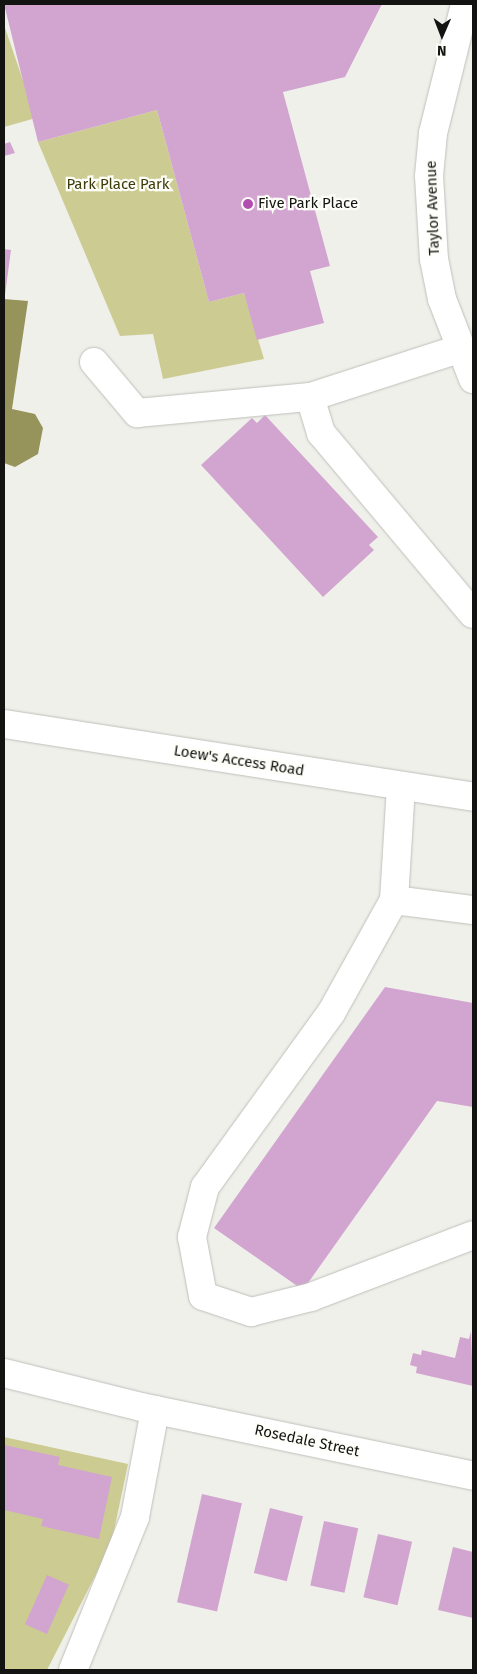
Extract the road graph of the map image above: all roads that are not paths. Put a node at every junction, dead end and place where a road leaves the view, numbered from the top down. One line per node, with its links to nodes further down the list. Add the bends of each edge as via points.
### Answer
1 (465, 4): 2 (street, Taylor Avenue, via 433,133 429,176 434,259)
2 (459, 349): 4 (street, Taylor Avenue); 5 (street)
3 (94, 362): 5 (street, via 137,413)
4 (473, 379)
5 (310, 397): 6 (street, via 321,433)
6 (473, 614)
7 (4, 724): 8 (street, Loew's Access Road)
8 (401, 786): 9 (street, Loew's Access Road); 10 (street)
9 (473, 797)
10 (394, 900): 11 (street); 12 (street, via 331,1013 205,1187 192,1237 203,1296 251,1312 311,1297)
11 (473, 910)
12 (473, 1235)
13 (4, 1372): 14 (street, Rosedale Street)
14 (148, 1408): 15 (street, Rosedale Street); 16 (street, via 135,1517)
15 (473, 1476)
16 (74, 1670)

